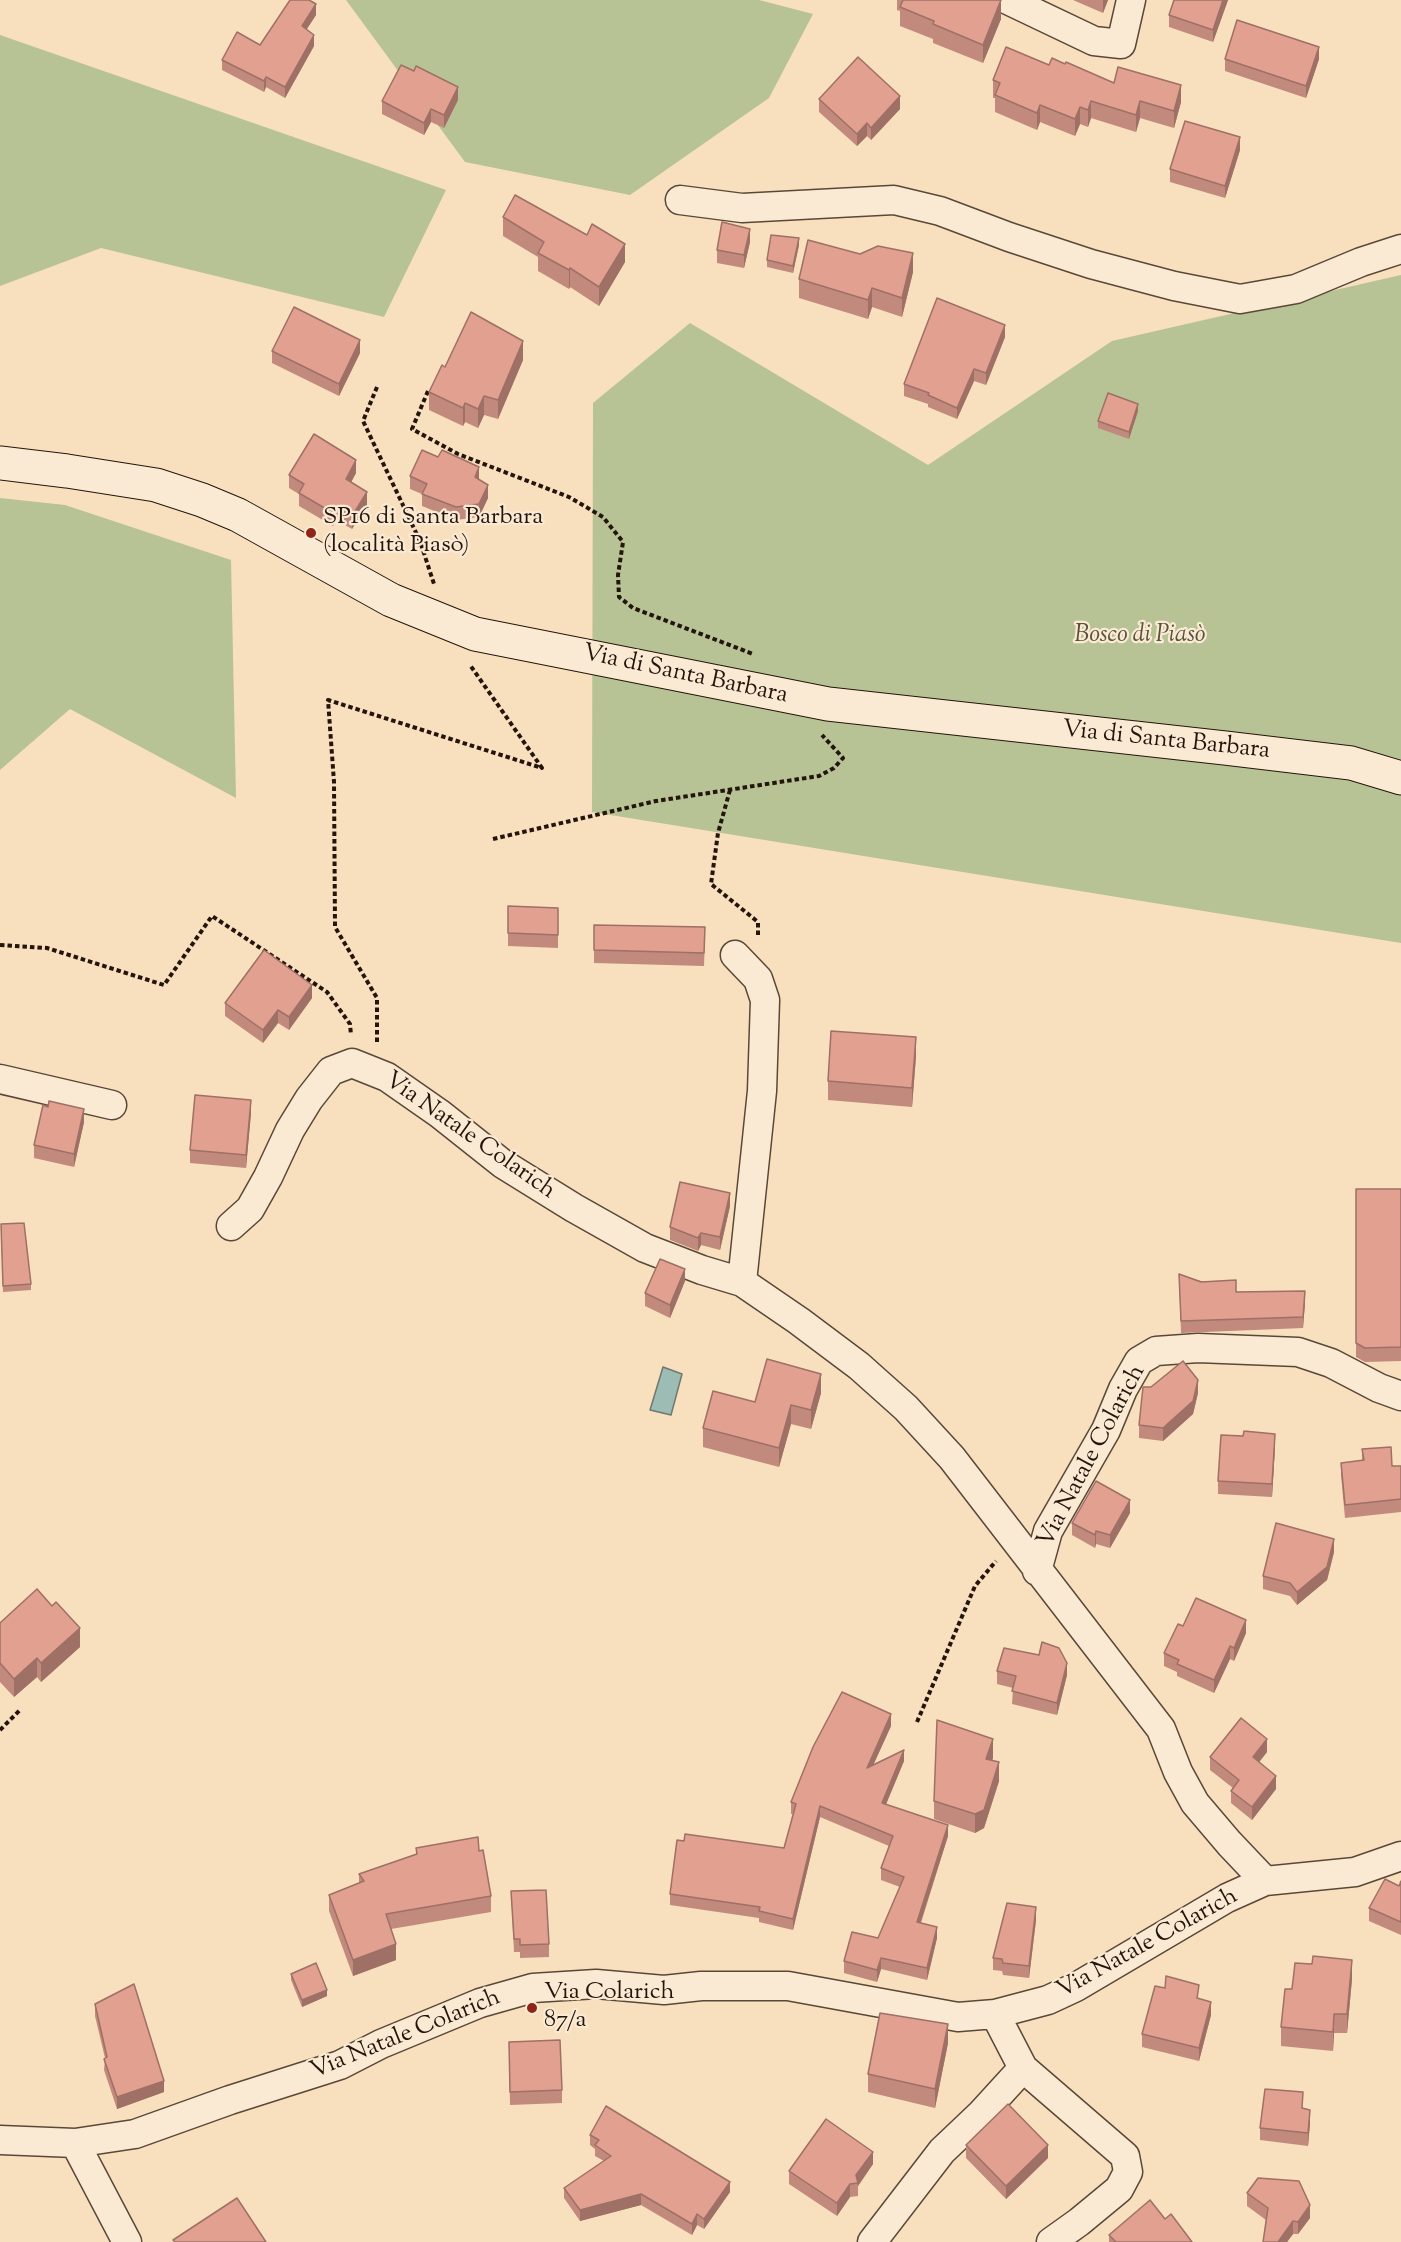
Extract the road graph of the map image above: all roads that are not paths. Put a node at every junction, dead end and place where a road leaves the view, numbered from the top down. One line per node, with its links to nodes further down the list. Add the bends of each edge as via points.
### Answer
1 (1008, 0): 2 (street, via 1094,41 1120,44)
2 (1131, 0)
3 (680, 200): 4 (street, via 742,208 894,200 940,211 1091,264 1240,299 1296,289)
4 (1401, 249)
5 (0, 464): 6 (street, Via di Santa Barbara, via 156,485 202,500 238,515 391,600 475,634 804,700 1351,763)
6 (1401, 778)
7 (735, 955): 11 (street, via 758,979 765,999 762,1091)
8 (0, 1079): 9 (street)
9 (112, 1105)
10 (231, 1226): 11 (street, Via Natale Colarich, via 250,1209 290,1130 332,1071 365,1068 387,1077 503,1164 574,1208 645,1248)
11 (742, 1282): 13 (street, Via Natale Colarich, via 859,1366 906,1408 952,1458)
12 (1401, 1396): 13 (street, Via Natale Colarich, via 1298,1352 1198,1348 1156,1351 1139,1361 1123,1389 1106,1430 1048,1531)
13 (1037, 1571): 15 (street, Via Natale Colarich, via 1161,1729 1195,1803)
14 (1401, 1856): 15 (street, Via Natale Colarich, via 1355,1872)
15 (1265, 1881): 16 (street, Via Natale Colarich, via 1227,1898 1076,1987 1048,2000)
16 (995, 2014): 17 (street); 19 (street, Via Natale Colarich, via 958,2017 788,1986 664,1990 596,1984 533,1988 480,2003 340,2065 135,2133)
17 (1023, 2067): 21 (street, via 942,2151); 22 (street, via 1125,2156 1128,2172 1119,2189)
18 (0, 2140): 19 (street, Via Natale Colarich)
19 (75, 2143): 20 (street)
20 (128, 2242)
21 (872, 2242)
22 (1051, 2242)

